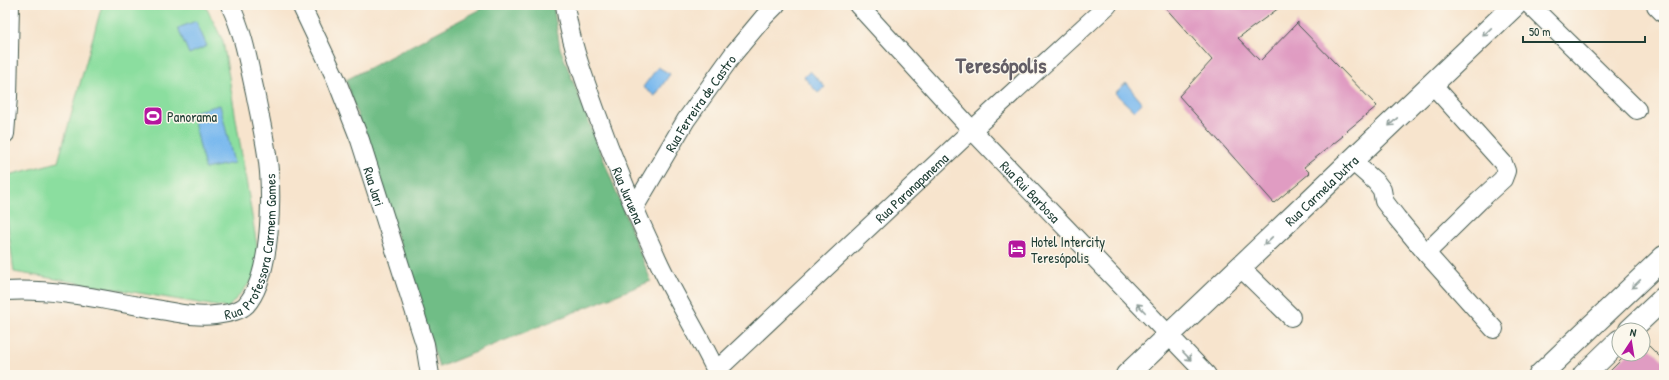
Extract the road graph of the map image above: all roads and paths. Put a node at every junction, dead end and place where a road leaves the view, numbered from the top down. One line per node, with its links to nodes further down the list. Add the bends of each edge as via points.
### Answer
1 (10, 5): 15 (street)
2 (230, 5): 21 (street, Rua Professora Carmem Gomes, via 240,24 246,47 267,155 270,188 268,230 261,278 246,306 213,315 188,314 54,291)
3 (301, 5): 31 (street, Rua Jari, via 336,79 360,140 424,344)
4 (565, 5): 17 (street, Rua Juruena, via 579,64)
5 (776, 5): 17 (street, Rua Ferreira de Castro, via 734,53 686,120)
6 (858, 5): 14 (street, Rua Rui Barbosa)
7 (1108, 5): 14 (street, Rua Paranapanema)
8 (1515, 5): 12 (main road, Rua Carmela Dutra, one-way to 12)
9 (1530, 5): 13 (street)
10 (1658, 5): 11 (main road)
11 (1664, 11)
12 (1432, 84): 16 (main road, Rua Carmela Dutra, one-way to 16); 18 (street, via 1503,162 1506,171 1503,179)
13 (1637, 110)
14 (972, 130): 27 (street, Rua Rui Barbosa, one-way to 14); 30 (street, Rua Paranapanema)
15 (5, 134)
16 (1352, 161): 18 (street, via 1376,182 1382,190 1384,201); 20 (main road, Rua Carmela Dutra, one-way to 20)
17 (634, 208): 30 (street, Rua Juruena, via 660,266)
18 (1426, 253): 26 (street)
19 (1664, 257): 25 (main road, one-way to 25)
20 (1240, 267): 23 (street); 27 (main road, Rua Carmela Dutra)
21 (5, 291)
22 (1664, 298): 24 (main road)
23 (1291, 316)
24 (1638, 322)
25 (1594, 324): 28 (main road); 34 (main road)
26 (1494, 329)
27 (1168, 336): 32 (main road, Rua Carmela Dutra); 33 (street, Rua Rui Barbosa, one-way to 33)
28 (1611, 338)
29 (1611, 349): 35 (main road)
30 (717, 373)
31 (430, 375)
32 (1127, 375)
33 (1207, 375)
34 (1540, 375)
35 (1584, 375)

